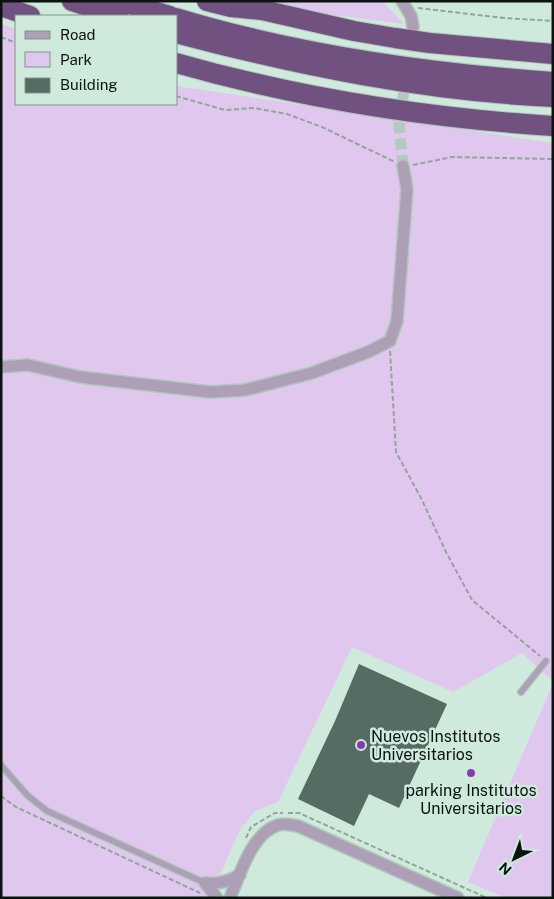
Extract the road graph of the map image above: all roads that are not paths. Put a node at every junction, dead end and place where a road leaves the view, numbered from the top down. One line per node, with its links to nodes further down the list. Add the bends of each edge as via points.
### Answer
1 (72, 1): 7 (highway)
2 (119, 1): 8 (highway)
3 (207, 1): 12 (highway, via 404,39)
4 (403, 4): 10 (street, via 411,16)
5 (1, 6): 6 (highway)
6 (27, 15)
7 (115, 15)
8 (167, 15)
9 (178, 19): 15 (highway, via 354,58)
10 (413, 27)
11 (178, 33): 17 (highway, via 383,79 460,90)
12 (553, 54)
13 (178, 63): 18 (highway, via 380,108)
14 (553, 75): 15 (highway, via 511,72)
15 (492, 78): 16 (highway)
16 (553, 82)
17 (553, 97)
18 (553, 126)
19 (403, 166): 20 (street, via 407,188 397,321 390,341 368,352 312,373 245,390 210,392 80,377 28,365)
20 (1, 366)
21 (546, 661): 22 (lane)
22 (521, 692)
23 (1, 765): 25 (lane, via 27,795 47,811)
24 (240, 875): 25 (street, via 220,883); 27 (street); 28 (street, via 256,842 270,828 280,824 298,826)
25 (205, 883): 26 (street)
26 (216, 898)
27 (230, 898)
28 (458, 898)

